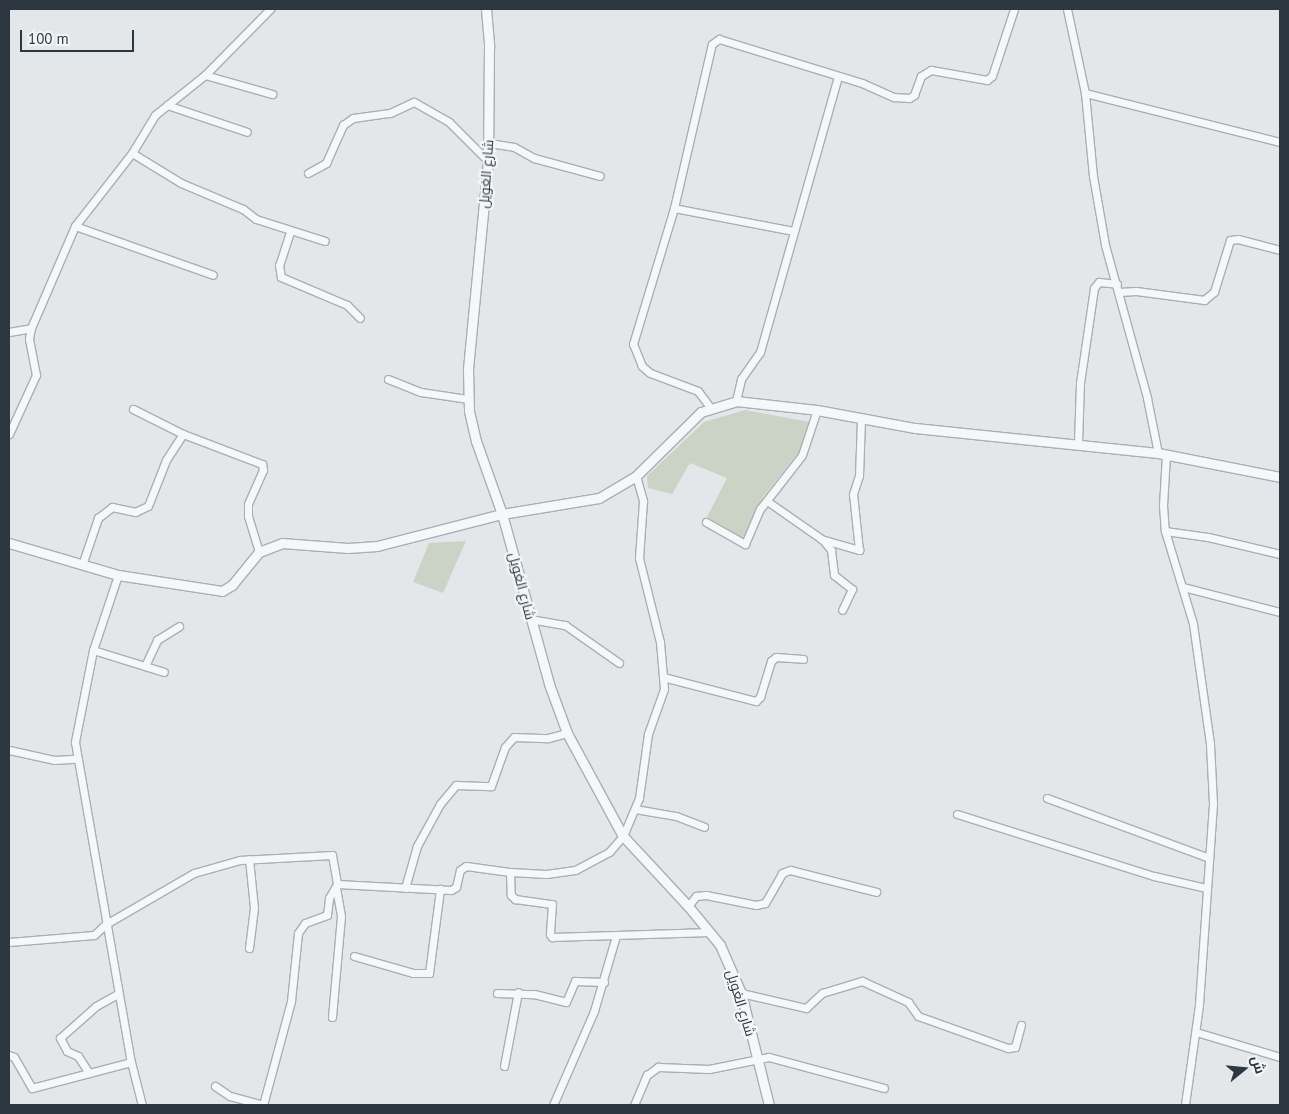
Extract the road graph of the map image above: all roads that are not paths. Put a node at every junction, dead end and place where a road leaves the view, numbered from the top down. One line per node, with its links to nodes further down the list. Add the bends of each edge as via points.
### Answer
1 (270, 9): 5 (street)
2 (486, 9): 12 (street, شارع الغويل, via 490,47)
3 (1014, 9): 6 (street, via 992,76 987,80 931,70 921,76 914,95 903,99)
4 (1067, 9): 8 (street)
5 (205, 75): 7 (street); 9 (street)
6 (838, 78): 17 (street, via 715,40 707,54); 19 (street)
7 (272, 94)
8 (1085, 94): 11 (street); 24 (street, via 1098,213)
9 (167, 105): 10 (street); 13 (street, via 156,115)
10 (247, 132)
11 (1280, 142)
12 (489, 143): 14 (street, شارع الغويل); 16 (street, via 514,147 534,158)
13 (132, 153): 18 (street); 20 (street, via 181,183)
14 (488, 161): 15 (street, via 449,122 414,102 390,113 353,118 343,125 326,163); 29 (street, شارع الغويل, via 468,369)
15 (308, 173)
16 (600, 176)
17 (674, 208): 19 (street); 31 (street, via 633,344 642,366 650,373 698,391)
18 (74, 226): 23 (street); 26 (street)
19 (794, 231): 30 (street, via 760,352 741,379)
20 (290, 232): 21 (street); 25 (street, via 279,265 281,276 347,305)
21 (325, 241)
22 (1280, 250): 24 (street, via 1238,239 1230,240 1214,292 1204,300)
23 (214, 275)
24 (1118, 288): 37 (street, via 1099,282 1094,288 1079,390); 38 (street)
25 (360, 318)
26 (31, 328): 27 (street); 35 (street, via 28,339 36,375)
27 (9, 332)
28 (388, 380): 29 (street, via 421,392)
29 (468, 399): 42 (street, شارع الغويل, via 476,441)
30 (736, 401): 31 (street); 33 (street)
31 (710, 407): 39 (street, via 683,427)
32 (133, 409): 36 (street)
33 (817, 410): 34 (street); 41 (street, via 802,455)
34 (861, 418): 37 (street, via 915,428); 45 (street, via 859,476 853,494 859,550)
35 (9, 434)
36 (182, 434): 47 (street, via 262,464 263,470 248,504 250,525); 49 (street, via 166,460 148,506 135,512 112,507 98,518)
37 (1078, 443): 38 (street)
38 (1162, 454): 40 (street); 44 (street)
39 (636, 476): 42 (street, via 599,498); 61 (street, via 643,500 639,558 660,642)
40 (1280, 477)
41 (767, 500): 43 (street, via 745,544); 45 (street)
42 (502, 514): 47 (street, via 377,546 348,548 282,543); 54 (street, شارع الغويل)
43 (706, 522)
44 (1165, 531): 48 (street, via 1208,537); 51 (street)
45 (821, 539): 52 (street, via 831,550 834,575 852,589)
46 (9, 543): 49 (street)
47 (259, 552): 50 (street, via 232,585 222,591)
48 (1280, 554)
49 (82, 565): 50 (street)
50 (118, 574): 56 (street)
51 (1183, 587): 53 (street); 70 (street, via 1193,624 1210,744 1213,804)
52 (842, 610)
53 (1280, 612)
54 (530, 619): 58 (street, via 565,626); 62 (street, شارع الغويل)
55 (179, 626): 59 (street, via 157,640)
56 (93, 650): 59 (street); 64 (street, via 76,722)
57 (803, 658): 61 (street, via 776,657 771,661 756,701)
58 (619, 663)
59 (145, 666): 60 (street)
60 (164, 672)
61 (664, 677): 66 (street, via 664,689 648,734)
62 (567, 733): 69 (street, شارع الغويل); 74 (street, via 548,738 514,737 504,747 491,786 456,785 440,804 417,846)
63 (9, 750): 64 (street, via 54,760)
64 (76, 759): 79 (street)
65 (1047, 798): 70 (street)
66 (635, 809): 68 (street, via 676,816); 69 (street)
67 (957, 814): 75 (street, via 1154,876)
68 (704, 826)
69 (623, 836): 72 (street, via 609,852 575,870 546,874); 78 (street, شارع الغويل)
70 (1209, 858): 75 (street)
71 (249, 859): 73 (street, via 332,855); 79 (street, via 194,873); 83 (street, via 254,908)
72 (510, 872): 76 (street, via 466,866 460,870 454,890); 81 (street, via 512,898 552,904 551,937)
73 (337, 886): 74 (street); 90 (street, via 341,916); 102 (street, via 329,898 327,915 305,923 298,933 291,1001)
74 (405, 888): 76 (street)
75 (1206, 888): 92 (street)
76 (440, 890): 84 (street, via 429,973 413,973)
77 (876, 892): 78 (street, via 790,870 782,873 768,900 761,905 706,895 696,896)
78 (688, 906): 80 (street, شارع الغويل)
79 (106, 924): 82 (street, via 101,931 88,937); 89 (street)
80 (710, 932): 81 (street); 87 (street, شارع الغويل, via 727,959)
81 (616, 936): 85 (street)
82 (9, 942)
83 (249, 948)
84 (354, 956)
85 (604, 982): 86 (street, via 575,981 566,1002); 103 (street)
86 (518, 992): 88 (street); 97 (street)
87 (741, 992): 91 (street, via 806,1008 822,993 862,980 908,1002 918,1016 1008,1048 1015,1046); 95 (street, شارع الغويل)
88 (497, 993)
89 (118, 994): 96 (street); 98 (street, via 96,1006 60,1038 67,1052 78,1056)
90 (332, 1017)
91 (1021, 1025)
92 (1196, 1032): 94 (street); 106 (street)
93 (9, 1055): 98 (street, via 14,1057 32,1088)
94 (1280, 1057)
95 (758, 1059): 100 (street, via 775,1059); 104 (street, via 709,1070 658,1067 647,1075); 105 (street, شارع الغويل)
96 (131, 1062): 98 (street); 101 (street)
97 (504, 1066)
98 (89, 1073)
99 (215, 1086): 102 (street, via 230,1096)
100 (884, 1088)
101 (142, 1105)
102 (263, 1105)
103 (553, 1105)
104 (634, 1105)
105 (769, 1105)
106 (1185, 1105)

